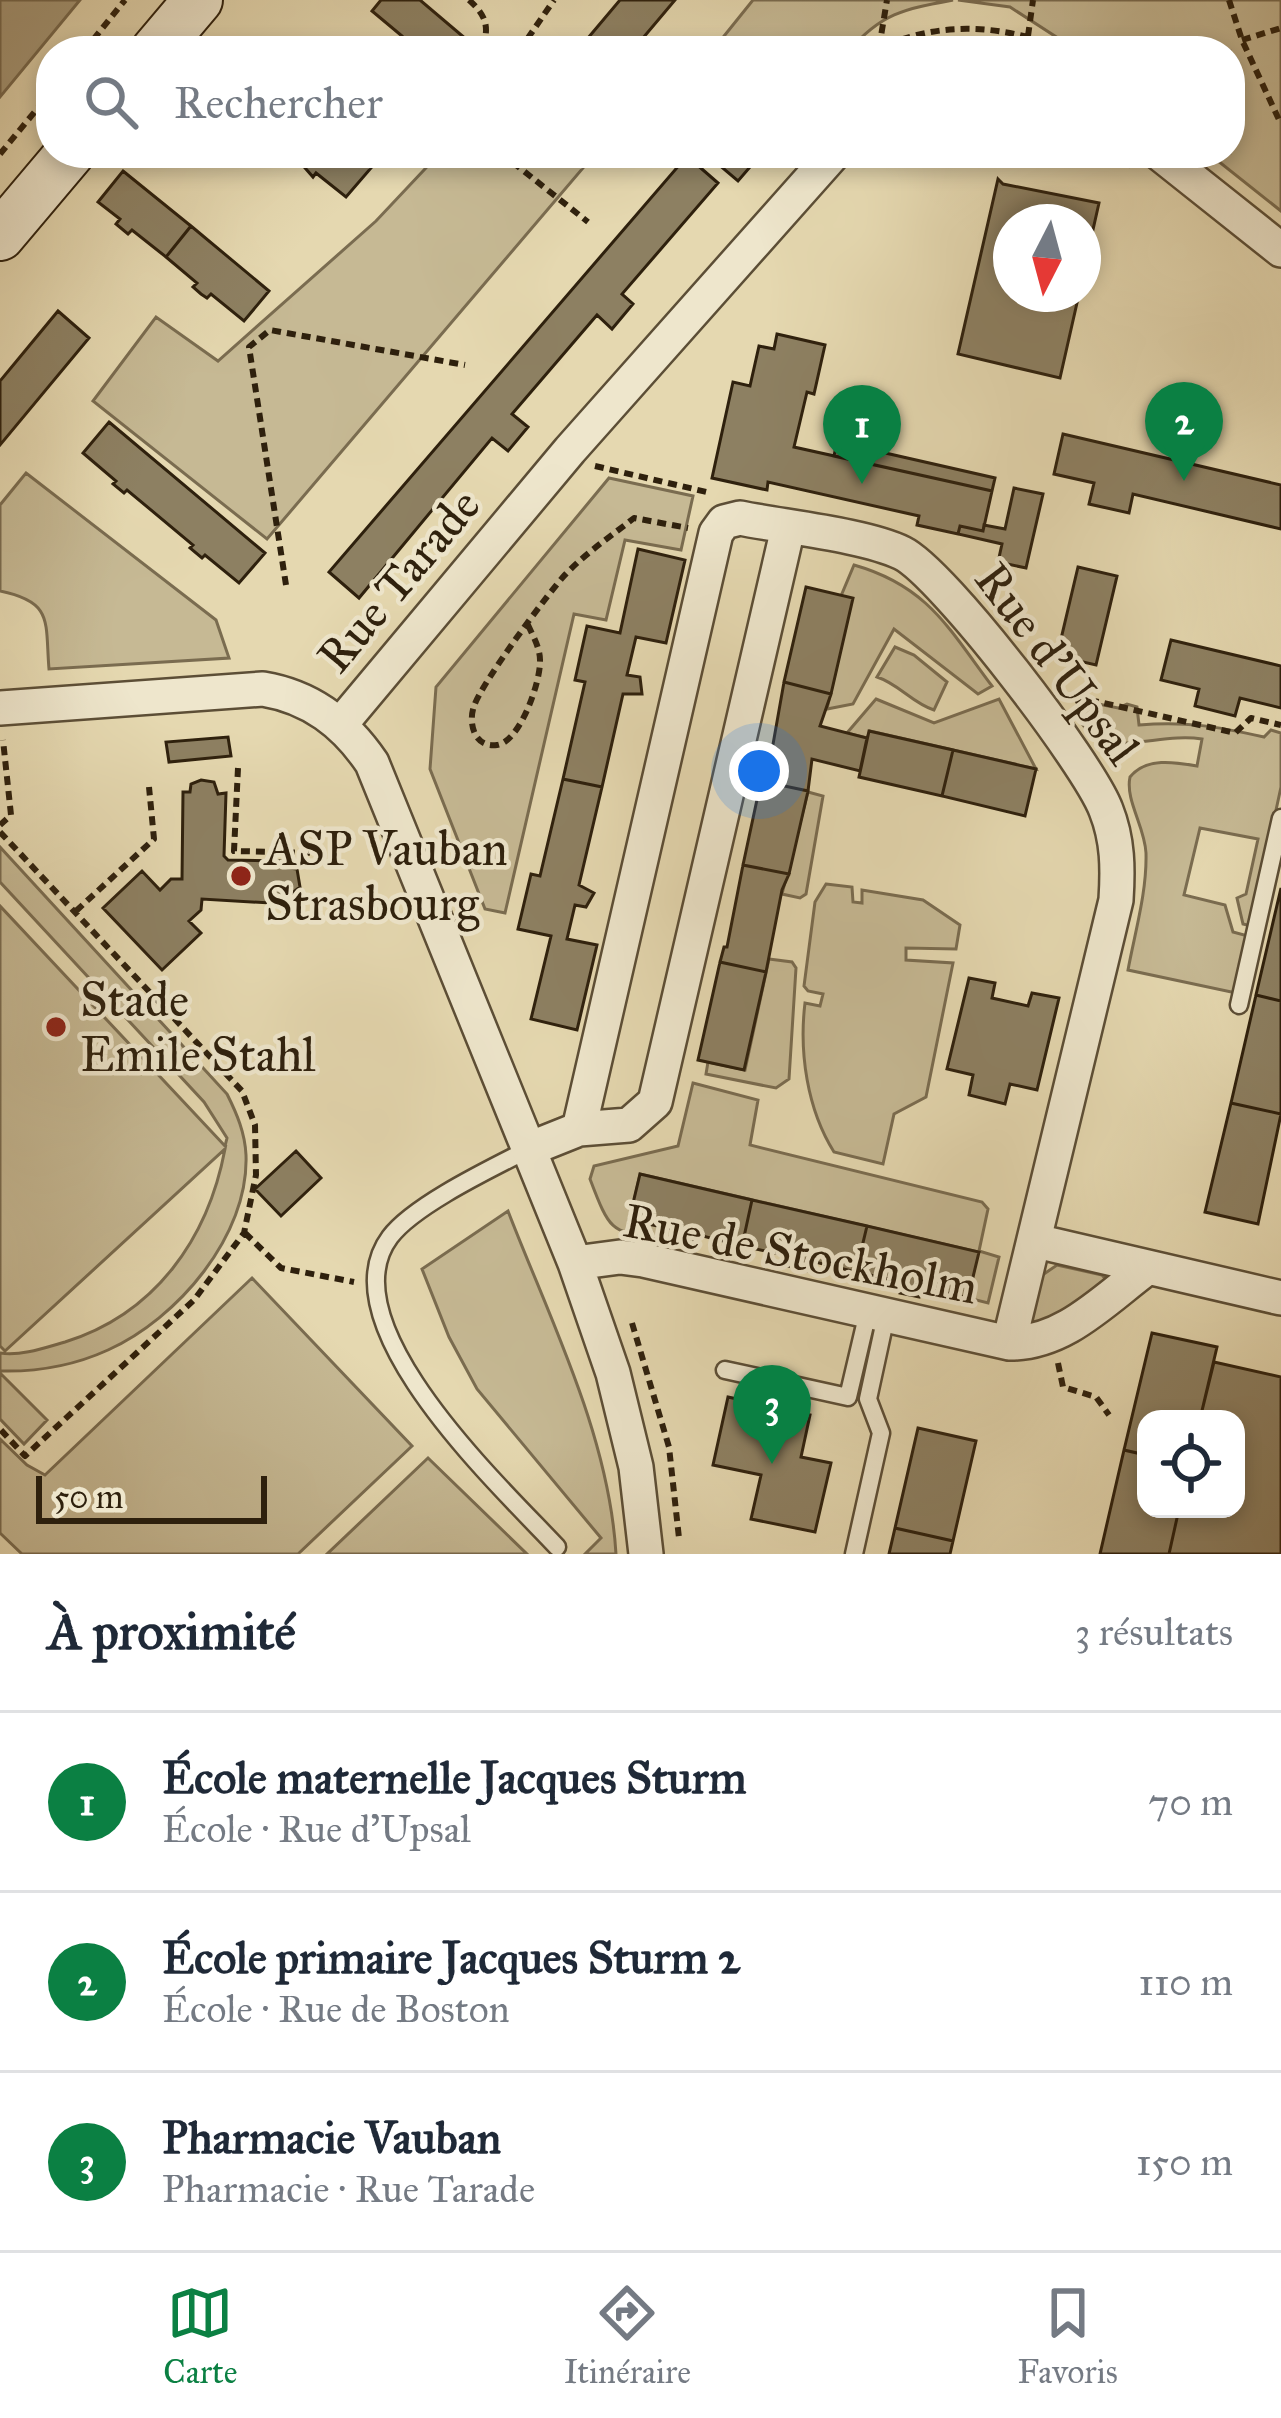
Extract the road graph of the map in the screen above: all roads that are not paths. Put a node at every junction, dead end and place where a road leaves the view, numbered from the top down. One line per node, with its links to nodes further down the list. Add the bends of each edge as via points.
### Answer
1 (198, 0): 2 (main road)
2 (168, 36)
3 (57, 168): 6 (main road)
4 (821, 168): 10 (street, Rue Tarade, via 570,449)
5 (1178, 168): 7 (street)
6 (0, 236)
7 (1281, 250)
8 (788, 528): 13 (street, via 655,1102 629,1125); 13 (street, Rue d'Upsal, via 728,526); 15 (street, Rue d'Upsal, via 876,545 921,565 1005,664 1105,806 1117,849 1116,900)
9 (1, 720): 10 (street, via 263,689 287,693)
10 (340, 725): 14 (street, Rue Tarade, via 372,763)
11 (1281, 818): 12 (lane)
12 (1239, 1005)
13 (579, 1129): 14 (street)
14 (529, 1149): 16 (street, Rue Tarade); 22 (lane, via 392,1234 376,1286 410,1376)
15 (1036, 1241): 17 (street, Rue de Stockholm); 20 (street, Rue de Stockholm)
16 (575, 1263): 19 (street, Rue de Stockholm, via 643,1260); 23 (street, Rue Tarade, via 627,1425)
17 (1148, 1268): 18 (street, Rue de Stockholm); 20 (street, Rue de Stockholm, via 1052,1337)
18 (1281, 1298)
19 (877, 1314): 20 (street, Rue de Stockholm); 21 (lane, via 848,1396); 24 (lane, via 868,1399 881,1433)
20 (1009, 1343)
21 (725, 1370)
22 (557, 1547)
23 (646, 1554)
24 (854, 1554)

